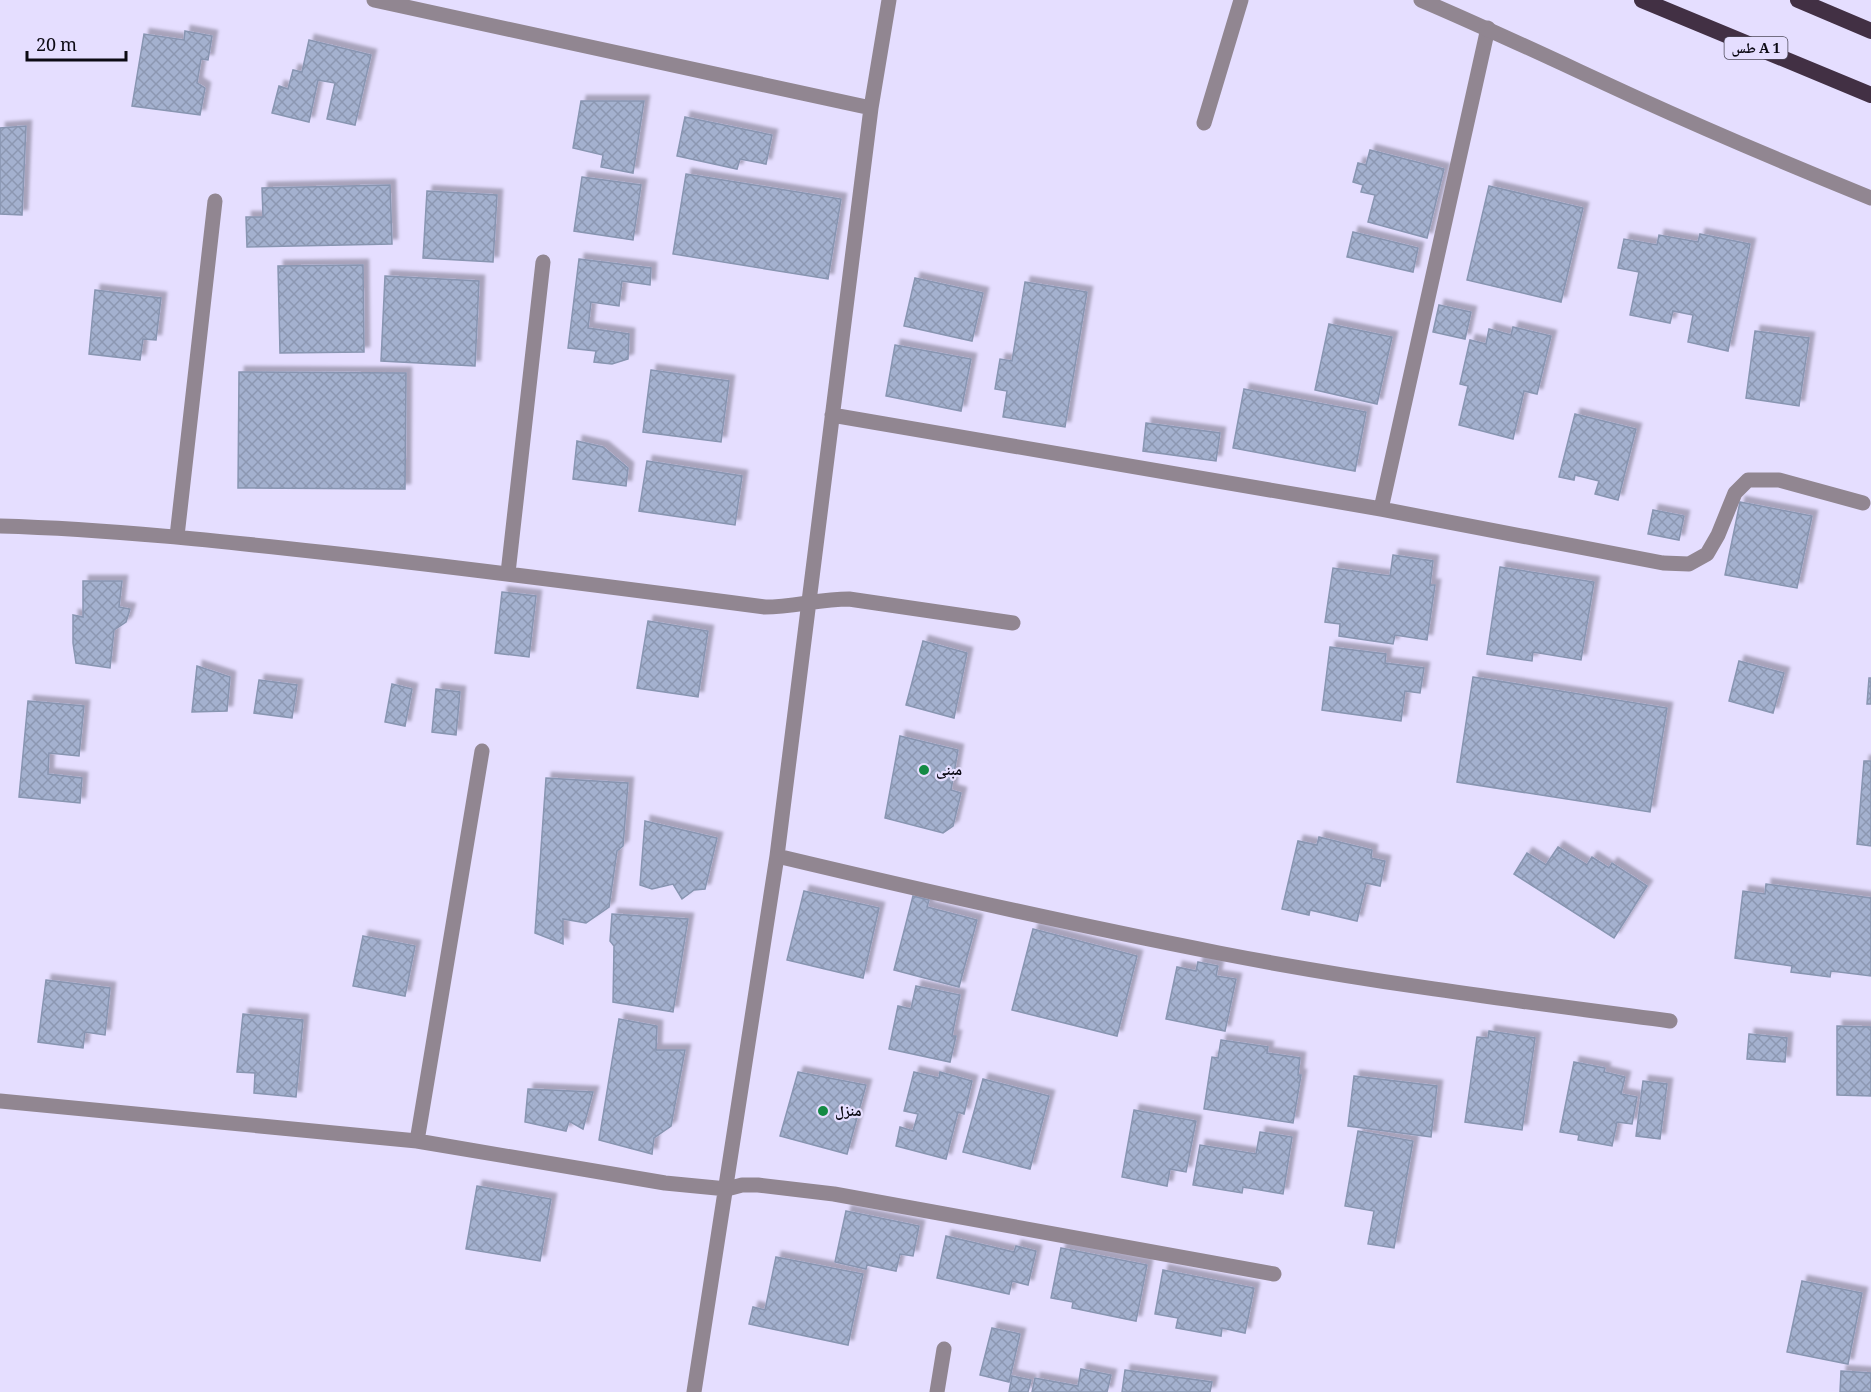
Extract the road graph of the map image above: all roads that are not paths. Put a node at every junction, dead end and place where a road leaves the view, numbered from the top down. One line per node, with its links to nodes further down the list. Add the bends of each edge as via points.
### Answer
1 (374, 0): 10 (street)
2 (889, 0): 10 (street)
3 (1241, 0): 11 (street)
4 (1421, 0): 7 (street)
5 (1642, 0): 9 (highway, طس A 1)
6 (1798, 0): 8 (highway)
7 (1488, 28): 12 (street, via 1638,98); 17 (street)
8 (1871, 31)
9 (1871, 95)
10 (871, 108): 15 (street)
11 (1204, 123)
12 (1871, 198)
13 (215, 201): 19 (street)
14 (543, 262): 20 (street)
15 (832, 415): 17 (street); 21 (street)
16 (1863, 503): 17 (street, via 1779,480 1748,480 1736,493 1707,554 1689,564 1663,563)
17 (1381, 509)
18 (0, 526): 19 (street)
19 (177, 536): 20 (street)
20 (508, 573): 21 (street, via 765,607)
21 (809, 603): 22 (street, via 849,599); 24 (street)
22 (1013, 623)
23 (482, 751): 27 (street)
24 (777, 856): 25 (street, via 998,908 1221,953 1445,991); 28 (street)
25 (1670, 1020)
26 (0, 1101): 27 (street)
27 (417, 1141): 28 (street, via 665,1183)
28 (727, 1189): 29 (street, via 758,1185 834,1194); 31 (street)
29 (1274, 1274)
30 (944, 1349): 32 (street)
31 (694, 1392)
32 (937, 1392)

